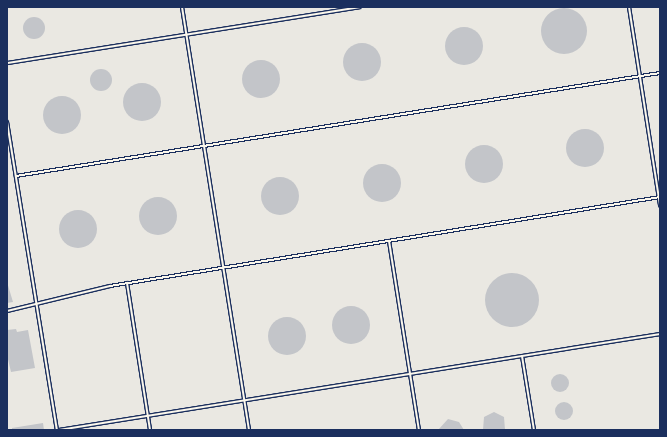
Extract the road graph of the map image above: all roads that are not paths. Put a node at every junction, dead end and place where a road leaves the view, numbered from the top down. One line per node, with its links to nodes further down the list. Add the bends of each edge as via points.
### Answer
1 (182, 7): 4 (lane)
2 (360, 7): 4 (lane)
3 (629, 7): 7 (lane)
4 (186, 34): 5 (lane); 9 (lane)
5 (7, 63)
6 (660, 73): 7 (lane)
7 (640, 77): 9 (lane); 11 (lane)
8 (7, 122): 10 (lane)
9 (204, 146): 10 (lane); 14 (lane)
10 (16, 176): 16 (lane)
11 (659, 197): 12 (lane); 13 (lane)
12 (660, 206)
13 (389, 241): 14 (lane); 20 (lane)
14 (223, 268): 15 (lane); 21 (lane)
15 (127, 283): 16 (lane); 22 (lane)
16 (37, 304): 17 (lane); 23 (lane)
17 (7, 311)
18 (660, 334): 19 (lane)
19 (522, 356): 20 (lane); 27 (lane)
20 (410, 374): 21 (lane); 26 (lane)
21 (244, 400): 22 (lane); 25 (lane)
22 (148, 416): 23 (lane); 24 (lane)
23 (58, 430)
24 (150, 430)
25 (249, 430)
26 (419, 430)
27 (534, 430)

